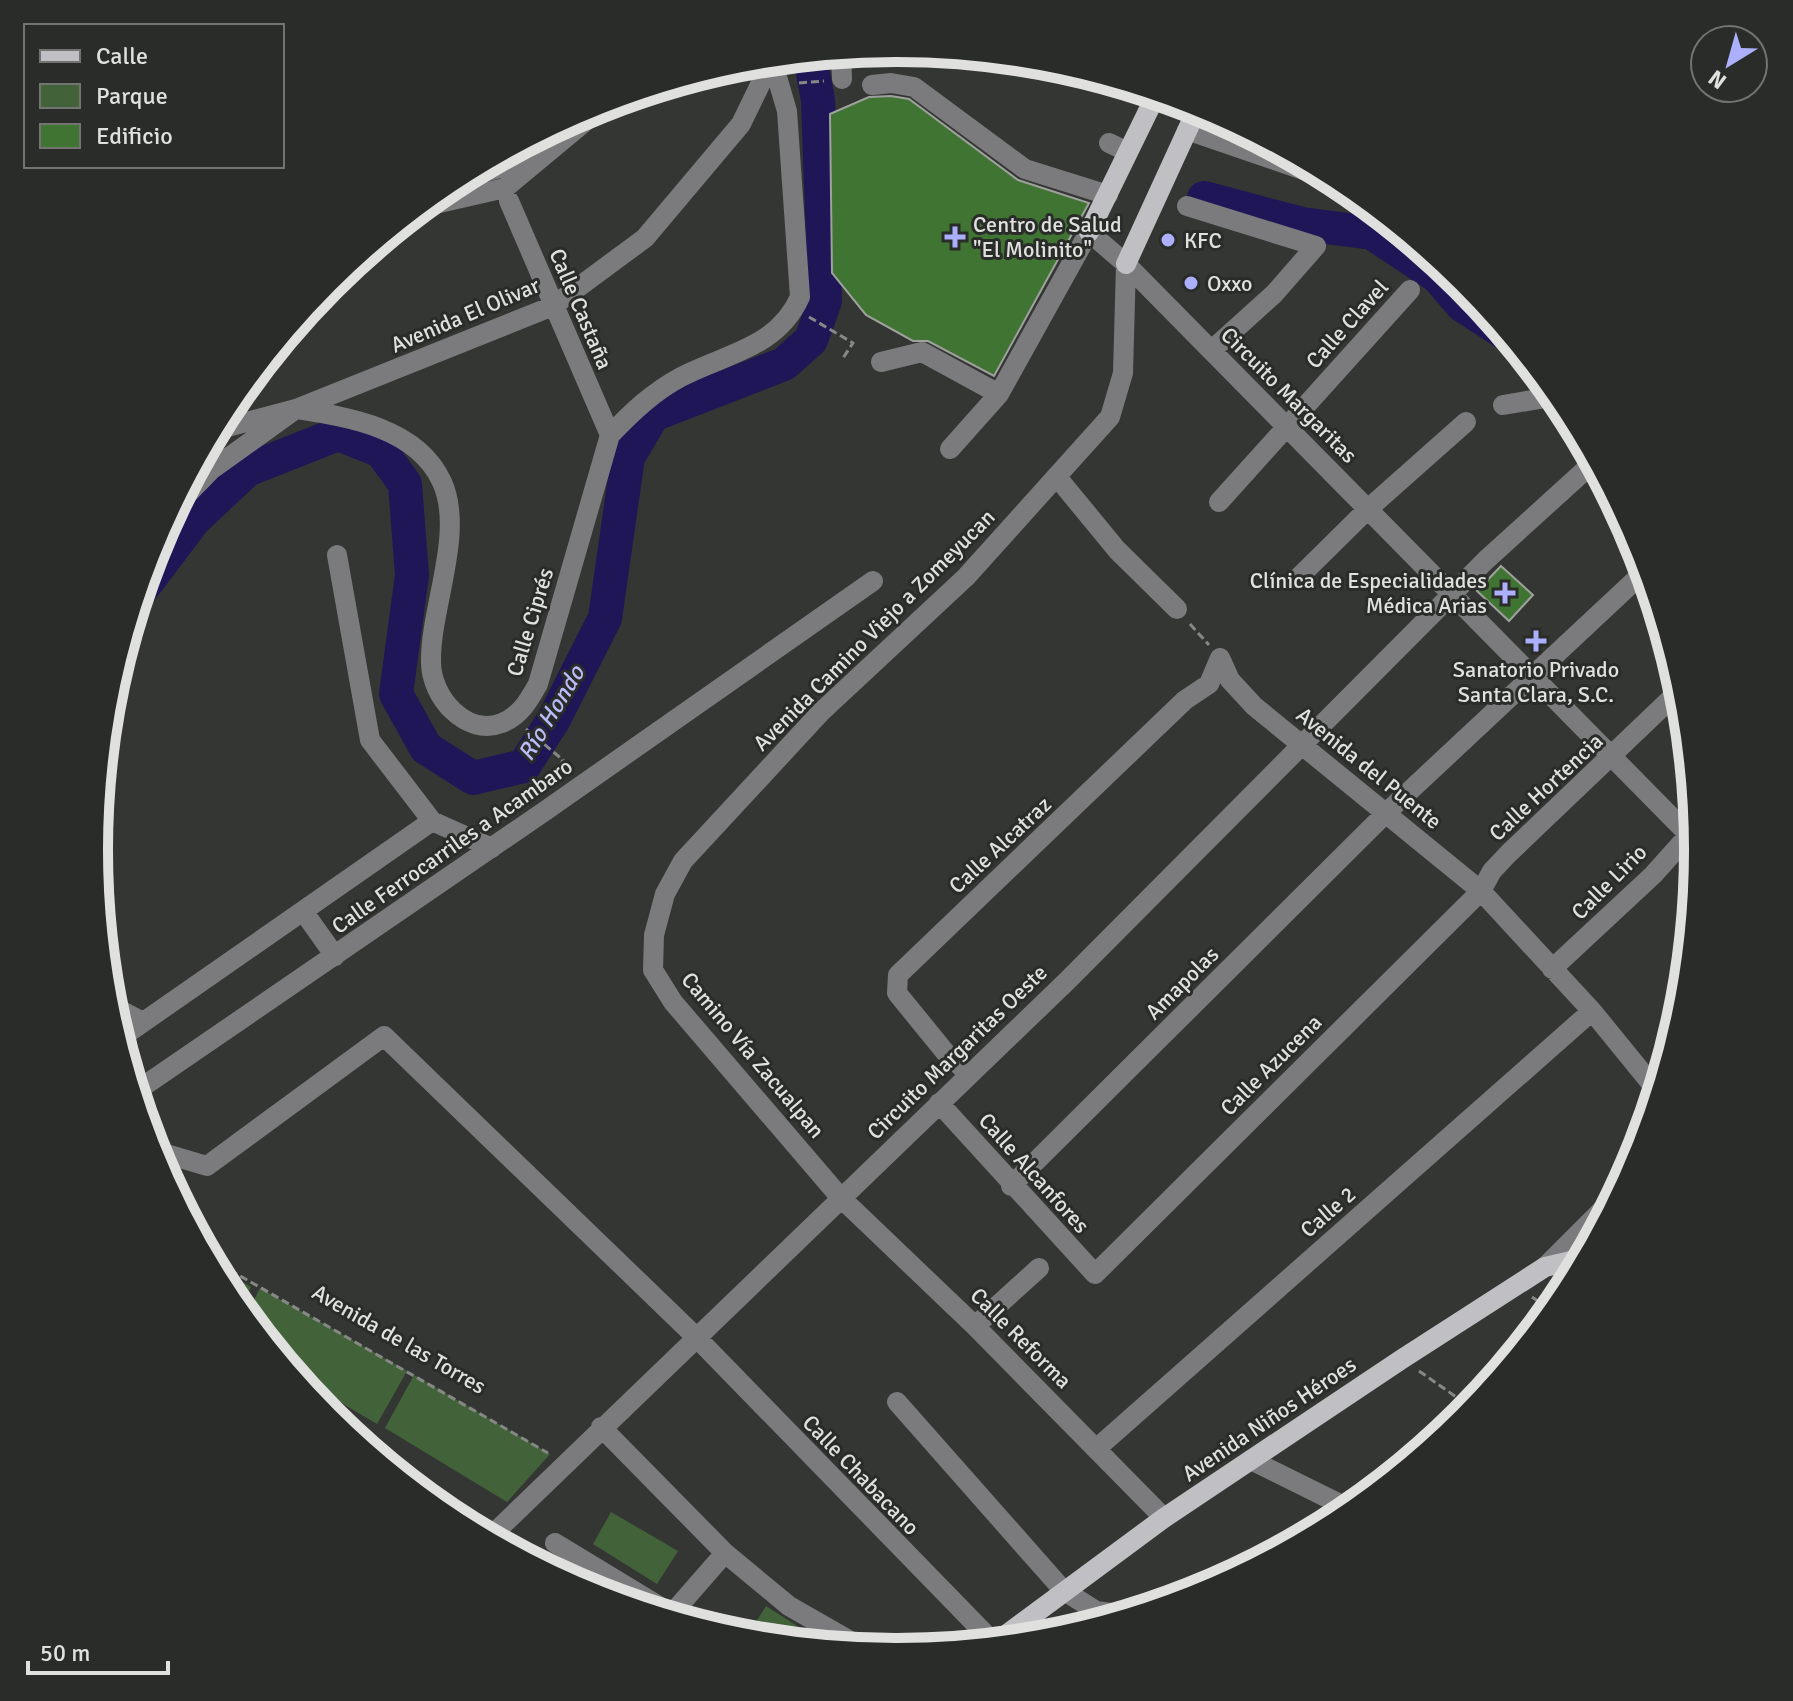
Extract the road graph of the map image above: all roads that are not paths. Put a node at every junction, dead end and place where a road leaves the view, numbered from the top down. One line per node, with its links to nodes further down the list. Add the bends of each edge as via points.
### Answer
1 (840, 64): 4 (street)
2 (776, 72): 32 (street, Calle Ciprés, via 787,111 800,297 776,333 680,378 639,404)
3 (765, 73): 22 (street, Avenida El Olivar, via 741,124 645,238)
4 (839, 79)
5 (872, 85): 15 (street, via 914,87 1025,169)
6 (1151, 104): 11 (main road)
7 (1192, 120): 8 (main road)
8 (1187, 130): 12 (street); 20 (main road)
9 (571, 133): 13 (street)
10 (1109, 143): 11 (street)
11 (1128, 152): 15 (main road)
12 (1280, 162)
13 (530, 166): 14 (street); 16 (street, via 505,188)
14 (502, 168)
15 (1108, 195): 19 (main road)
16 (450, 201)
17 (509, 201): 22 (street, Calle Castaña)
18 (1187, 206): 23 (street, via 1316,246 1274,294)
19 (1089, 232): 20 (street, Circuito Margaritas); 25 (street)
20 (1126, 264): 23 (street, Circuito Margaritas); 35 (street, Avenida Camino Viejo a Zomeyucan, via 1123,373 1117,396 1110,417)
21 (1410, 290): 31 (street, Calle Clavel)
22 (553, 306): 28 (street, Avenida El Olivar); 32 (street, Calle Castaña)
23 (1212, 350): 31 (street, Circuito Margaritas)
24 (881, 362): 25 (street, via 922,352)
25 (999, 394): 33 (street)
26 (1542, 398): 27 (street)
27 (1503, 405)
28 (296, 409): 30 (street, Avenida El Olivar); 32 (street, Calle Ciprés, via 351,418 399,437 442,482 450,520 431,664 443,697 460,718 479,728 503,722 525,708 538,684); 36 (street)
29 (1466, 422): 38 (street)
30 (233, 426)
31 (1287, 426): 37 (street, Calle Clavel); 38 (street, Circuito Margaritas)
32 (610, 435)
33 (950, 449)
34 (1586, 469): 43 (street)
35 (1057, 477): 44 (street, via 1117,550); 57 (street, Avenida Camino Viejo a Zomeyucan, via 966,577 821,712 683,861 665,894)
36 (201, 481)
37 (1219, 502)
38 (1368, 509): 41 (street); 43 (street, Circuito Margaritas)
39 (337, 555): 51 (street, via 370,740)
40 (1636, 579): 46 (street, Amapolas)
41 (1296, 580)
42 (873, 581): 54 (street, Calle Ferrocarriles a Acambaro)
43 (1453, 594): 46 (street, Circuito Margaritas); 48 (street, Circuito Margaritas Oeste)
44 (1177, 609)
45 (1220, 658): 48 (street, Avenida del Puente, via 1230,680 1254,706); 64 (street, Calle Alcatraz, via 1209,684 1185,700 898,975 897,993)
46 (1534, 676): 49 (street, Circuito Margaritas); 50 (street, Amapolas)
47 (1670, 700): 49 (street, Calle Hortencia)
48 (1303, 744): 50 (street, Avenida del Puente); 64 (street, Circuito Margaritas Oeste)
49 (1613, 757): 52 (street, Circuito Margaritas); 55 (street, Calle Hortencia, via 1508,854)
50 (1386, 813): 55 (street, Avenida del Puente); 69 (street, Amapolas)
51 (432, 821): 54 (street); 56 (street, Calle Ferrocarriles a Acambaro)
52 (1684, 825)
53 (1685, 844): 59 (street, Calle Lirio)
54 (492, 848): 58 (street, Calle Ferrocarriles a Acambaro)
55 (1481, 891): 59 (street, Avenida del Puente); 75 (street, Calle Azucena)
56 (303, 911): 58 (street); 62 (street, Calle Ferrocarriles a Acambaro)
57 (654, 935): 70 (street, Camino Vía Zacualpan, via 653,970 673,1002)
58 (335, 956): 66 (street, Calle Ferrocarriles a Acambaro)
59 (1552, 969): 60 (street, Avenida del Puente)
60 (1592, 1011): 65 (street, Avenida del Puente); 80 (street, Calle 2)
61 (125, 1012): 62 (street)
62 (143, 1022): 63 (street, Calle Ferrocarriles a Acambaro)
63 (129, 1032)
64 (969, 1074): 67 (street, Circuito Margaritas Oeste)
65 (1650, 1082)
66 (144, 1086)
67 (939, 1103): 69 (street, Calle Alcanfores); 70 (street, Circuito Margaritas Oeste)
68 (169, 1155): 77 (street, Calle Chabacano, via 207,1166 384,1036)
69 (1011, 1186): 75 (street, Calle Alcanfores)
70 (840, 1197): 76 (street, Calle Reforma); 77 (street, Circuito Margaritas Oeste)
71 (1593, 1219): 73 (street)
72 (1569, 1261): 73 (main road, Avenida Niños Héroes)
73 (1545, 1267): 81 (main road, Avenida Niños Héroes)
74 (1039, 1268): 76 (street)
75 (1095, 1274)
76 (975, 1326): 80 (street, Calle Reforma)
77 (692, 1333): 79 (street, Circuito Margaritas Oeste); 92 (street, Calle Chabacano)
78 (897, 1402): 87 (street)
79 (601, 1427): 84 (street, Circuito Margaritas Oeste); 86 (street)
80 (1096, 1449): 83 (street, Calle Reforma)
81 (1251, 1460): 82 (street); 83 (main road, Avenida Niños Héroes)
82 (1339, 1503)
83 (1164, 1518): 87 (main road, Avenida Niños Héroes)
84 (497, 1530)
85 (555, 1543): 88 (street)
86 (725, 1553): 89 (street); 93 (street, via 789,1606)
87 (1063, 1590): 90 (street); 91 (main road, Avenida Niños Héroes)
88 (642, 1597)
89 (681, 1609)
90 (1102, 1612)
91 (1011, 1630)
92 (985, 1633)
93 (843, 1637)

